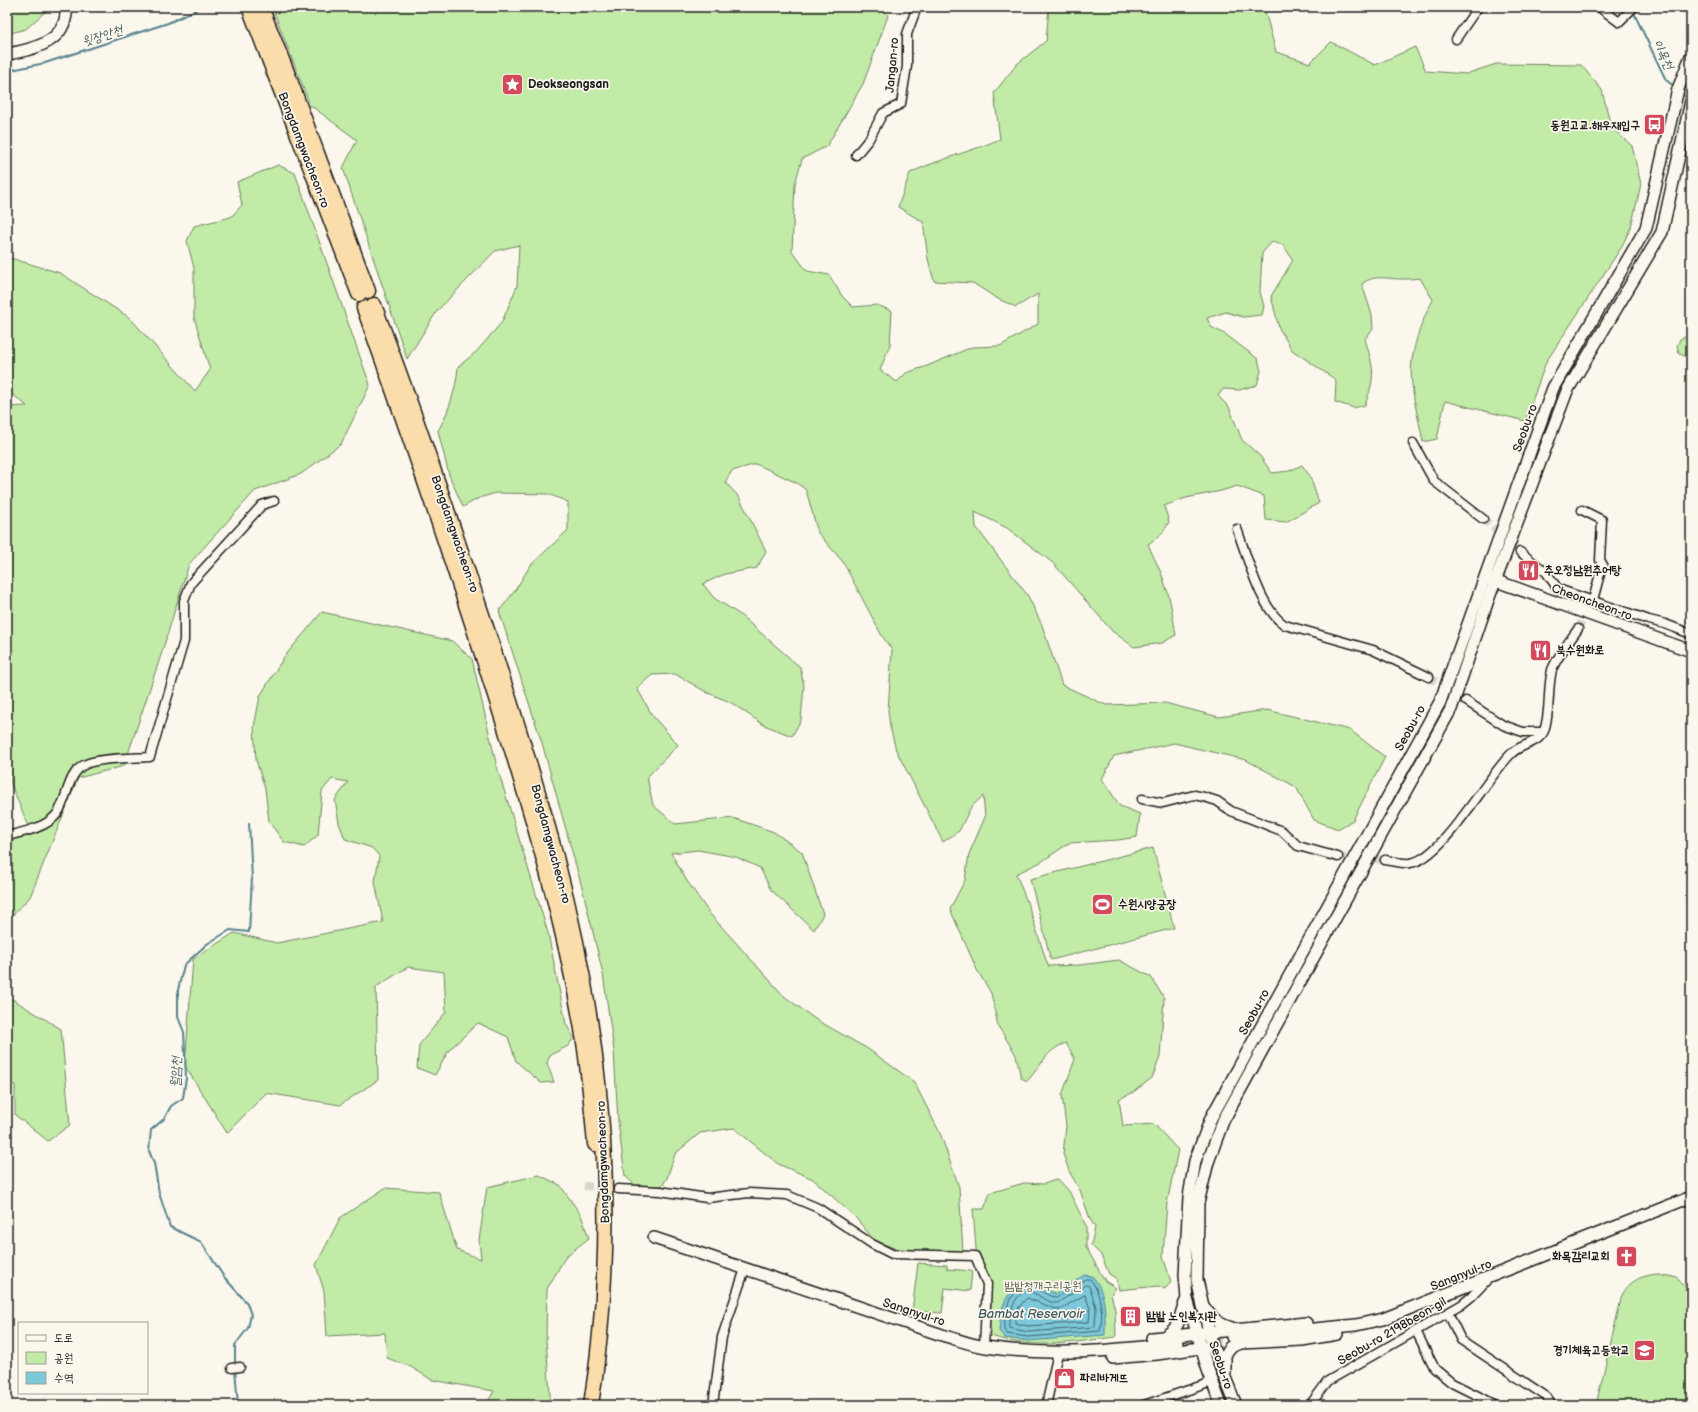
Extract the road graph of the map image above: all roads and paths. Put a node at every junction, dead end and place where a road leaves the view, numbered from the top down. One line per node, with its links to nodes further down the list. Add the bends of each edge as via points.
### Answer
1 (67, 7): 9 (main road, via 64,25 56,35 24,51)
2 (249, 7): 3 (highway, Bongdamgwacheon-ro, via 363,292 288,75)
3 (261, 7)
4 (917, 7): 12 (street, Jangan-ro, via 907,34 907,66 901,104 883,113)
5 (1478, 7): 8 (street)
6 (1599, 7): 7 (street, via 1619,22)
7 (1634, 7)
8 (1456, 39)
9 (7, 54)
10 (1691, 56): 19 (main road, Seobu-ro, via 1678,89 1646,228 1553,388)
11 (1691, 101): 20 (main road, Seobu-ro, via 1662,232 1567,391)
12 (856, 155)
13 (1413, 443): 16 (street, via 1434,481)
14 (274, 501): 29 (street, via 262,505 191,583 184,601 184,641 150,757 96,760 85,764 77,770 57,814 43,825)
15 (1582, 510): 21 (street, via 1602,520 1600,560 1604,567)
16 (1483, 519)
17 (1238, 529): 25 (street, via 1265,602 1277,620 1285,625 1374,650)
18 (1520, 552): 21 (street, via 1546,572 1558,589)
19 (1484, 577): 20 (main road, Cheoncheon-ro); 37 (main road, Seobu-ro, via 1440,702 1211,1118 1195,1161 1188,1197 1185,1275)
20 (1495, 581): 24 (main road, Cheoncheon-ro); 38 (main road, Seobu-ro, via 1451,709 1223,1121 1208,1162 1198,1203 1197,1280)
21 (1592, 600): 23 (street)
22 (1578, 629): 27 (street, via 1552,670 1549,707)
23 (1691, 634)
24 (1691, 651)
25 (1429, 677)
26 (1466, 701): 27 (street, via 1503,725 1524,732)
27 (1543, 732): 31 (street, via 1536,740 1513,751 1495,771 1459,823 1426,856 1409,863)
28 (1142, 799): 30 (street, via 1163,803 1194,796 1204,797 1217,801 1231,811 1282,830 1298,846)
29 (7, 836)
30 (1338, 856)
31 (1385, 860)
32 (618, 1189): 46 (street, via 660,1191 707,1198 749,1193 787,1195 818,1208 872,1244 892,1254 975,1256 987,1284)
33 (1691, 1198): 36 (main road, Sangnyul-ro)
34 (654, 1238): 35 (main road, Sangnyul-ro)
35 (745, 1269): 46 (main road, Sangnyul-ro); 55 (street, via 722,1338)
36 (1489, 1278): 39 (street, Seobu-ro 2198beon-gil, via 1471,1297); 40 (main road, Sangnyul-ro, via 1383,1319)
37 (1187, 1299): 42 (main road, Seobu-ro); 44 (main road, via 1180,1322 1173,1331)
38 (1201, 1304): 42 (main road, Seobu-ro); 43 (main road, via 1212,1318)
39 (1448, 1313): 41 (street, Seobu-ro 2198beon-gil); 61 (street, via 1461,1340 1547,1397)
40 (1356, 1325): 43 (main road, Sangnyul-ro); 50 (main road, via 1338,1333 1309,1339 1230,1347 1225,1355)
41 (1416, 1331): 59 (street, Seobu-ro 2198beon-gil, via 1328,1381); 60 (street, via 1435,1369 1452,1383)
42 (1202, 1332): 43 (main road, Sangnyul-ro); 44 (main road, Sangnyul-ro); 47 (main road, Seobu-ro)
43 (1233, 1333)
44 (1162, 1337): 49 (main road, Sangnyul-ro, via 1094,1345)
45 (1177, 1343): 49 (main road, Sangnyul-ro)
46 (984, 1347): 48 (main road, Sangnyul-ro)
47 (1206, 1347): 49 (main road, via 1097,1359); 50 (main road, Seobu-ro); 51 (main road, Seobu-ro)
48 (1058, 1353): 49 (main road, Sangnyul-ro); 56 (street)
49 (1081, 1353)
50 (1224, 1377): 58 (main road, Seobu-ro)
51 (1212, 1382): 52 (street); 57 (main road, Seobu-ro)
52 (1148, 1404)
53 (582, 1405): 54 (highway, Bongdamgwacheon-ro, via 595,1294 597,1202 593,1124 579,1013 565,940 475,630 369,306 413,410 526,751 556,858 576,944 592,1027 605,1162 606,1219 602,1300)
54 (591, 1405)
55 (713, 1405)
56 (1046, 1405)
57 (1222, 1405)
58 (1236, 1405)
59 (1310, 1405)
60 (1496, 1405)
61 (1551, 1405)

